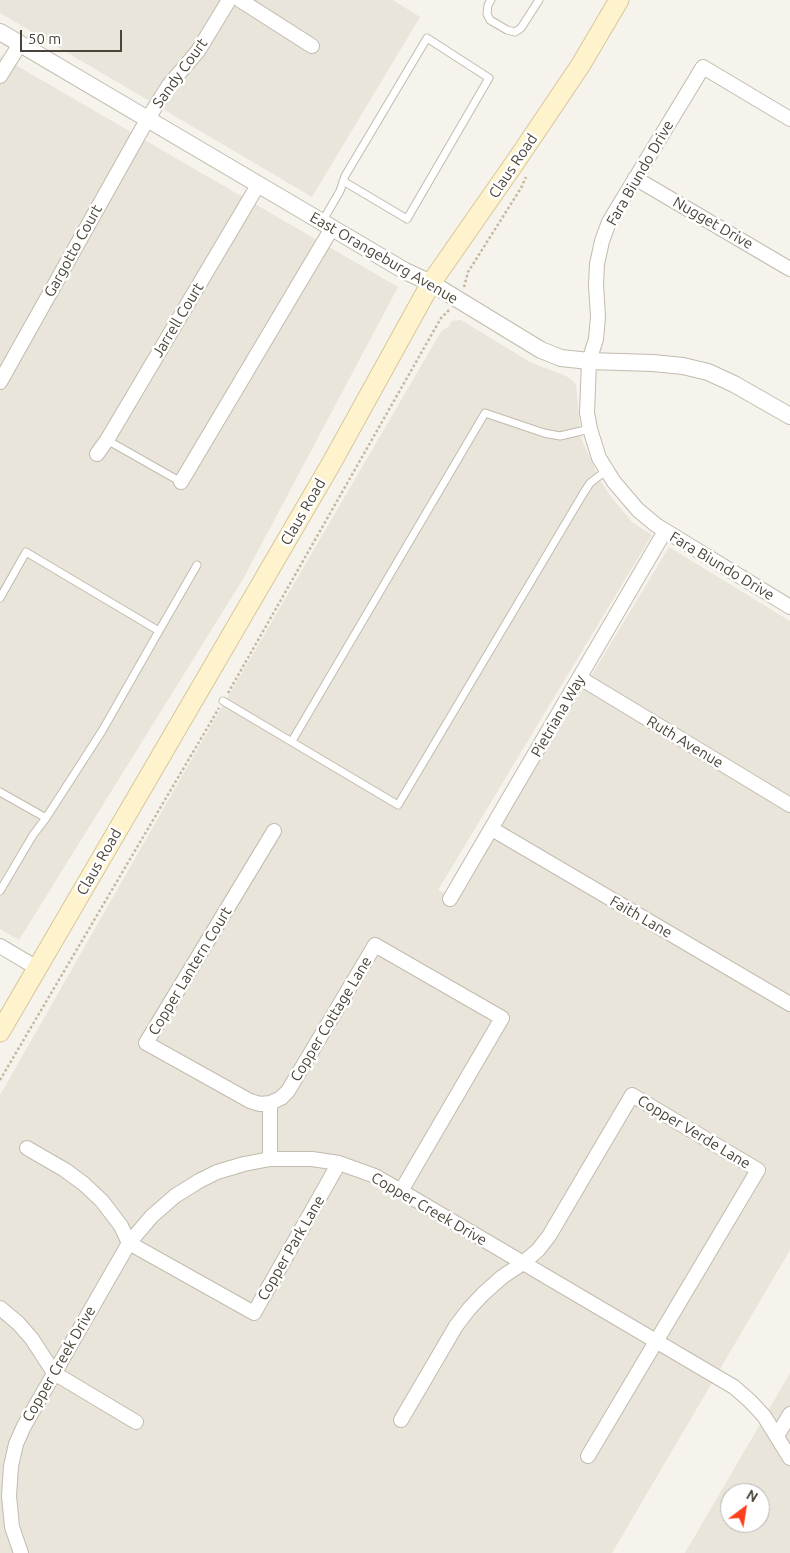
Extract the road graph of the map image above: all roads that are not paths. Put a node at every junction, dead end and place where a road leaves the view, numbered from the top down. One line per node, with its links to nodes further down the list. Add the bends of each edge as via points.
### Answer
1 (229, 0): 11 (street, Sandy Court, via 198,51 169,85)
2 (240, 0): 8 (street)
3 (491, 0): 4 (lane, via 486,14 490,20 515,32 522,28)
4 (539, 0)
5 (619, 0): 17 (main road, Claus Road, via 574,74)
6 (0, 32): 7 (street, East Orangeburg Avenue)
7 (20, 44): 9 (street); 11 (street, East Orangeburg Avenue)
8 (312, 46)
9 (0, 76)
10 (790, 119): 12 (street, Fara Biundo Drive, via 703,67)
11 (147, 120): 14 (street, East Orangeburg Avenue); 19 (street, Gargotto Court)
12 (635, 178): 16 (street, Nugget Drive); 18 (street, Fara Biundo Drive, via 609,222 602,241 597,264 596,339)
13 (343, 181): 13 (lane, via 427,38 489,78 407,218); 15 (lane)
14 (258, 185): 15 (street, East Orangeburg Avenue); 22 (street, Jarrell Court)
15 (327, 225): 17 (street, East Orangeburg Avenue); 25 (street)
16 (790, 269)
17 (431, 283): 18 (street, East Orangeburg Avenue, via 540,350 561,358); 42 (main road, Claus Road, via 331,464)
18 (589, 361): 20 (street, East Orangeburg Avenue, via 653,363 708,372); 21 (street, Fara Biundo Drive, via 587,413)
19 (0, 382)
20 (790, 416)
21 (590, 429): 24 (street, Fara Biundo Drive, via 599,458); 33 (lane, via 560,436 485,413)
22 (107, 440): 23 (street, Jarrell Court); 25 (lane)
23 (97, 454)
24 (607, 470): 26 (street, Fara Biundo Drive, via 638,510); 33 (lane, via 582,494 398,805)
25 (180, 482)
26 (666, 531): 29 (street, Fara Biundo Drive); 31 (street, Pietriana Way)
27 (196, 565): 30 (lane)
28 (0, 598): 30 (lane, via 26,552)
29 (790, 607)
30 (159, 631): 36 (lane)
31 (580, 678): 35 (street, Ruth Avenue); 37 (street, Pietriana Way)
32 (223, 702): 33 (lane)
33 (292, 742)
34 (0, 792): 36 (lane)
35 (790, 806)
36 (46, 818): 39 (lane)
37 (492, 829): 40 (street, Pietriana Way); 43 (street, Faith Lane)
38 (274, 830): 45 (street, Copper Lantern Court, via 146,1043 250,1101)
39 (0, 891)
40 (450, 900)
41 (0, 946): 42 (street)
42 (37, 968): 44 (main road, Claus Road)
43 (790, 1004)
44 (0, 1032)
45 (270, 1103): 47 (street); 49 (street, Copper Cottage Lane, via 288,1091 375,945 502,1018)
46 (27, 1148): 50 (street, via 84,1184 102,1201)
47 (270, 1159): 48 (street, Copper Creek Drive, via 312,1159); 50 (street, Copper Creek Drive, via 217,1172 199,1181 152,1216)
48 (339, 1164): 49 (street, Copper Creek Drive, via 375,1176); 50 (street, Copper Park Lane, via 254,1313)
49 (402, 1191): 51 (street, Copper Creek Drive)
50 (130, 1243): 54 (street, Copper Creek Drive)
51 (524, 1263): 53 (street, Copper Creek Drive); 53 (street, Copper Verde Lane, via 549,1236 632,1095 758,1170); 56 (street, via 483,1294 456,1326)
52 (0, 1308): 54 (street, via 32,1340)
53 (656, 1341): 58 (street, Copper Creek Drive, via 734,1388 764,1416); 59 (street)
54 (54, 1373): 57 (street); 61 (street, Copper Creek Drive, via 16,1444)
55 (790, 1414): 58 (street)
56 (401, 1420)
57 (136, 1422)
58 (777, 1436): 60 (street, Copper Creek Drive)
59 (588, 1456)
60 (790, 1458)
61 (6, 1527): 62 (street, Copper Creek Drive)
62 (21, 1553)

